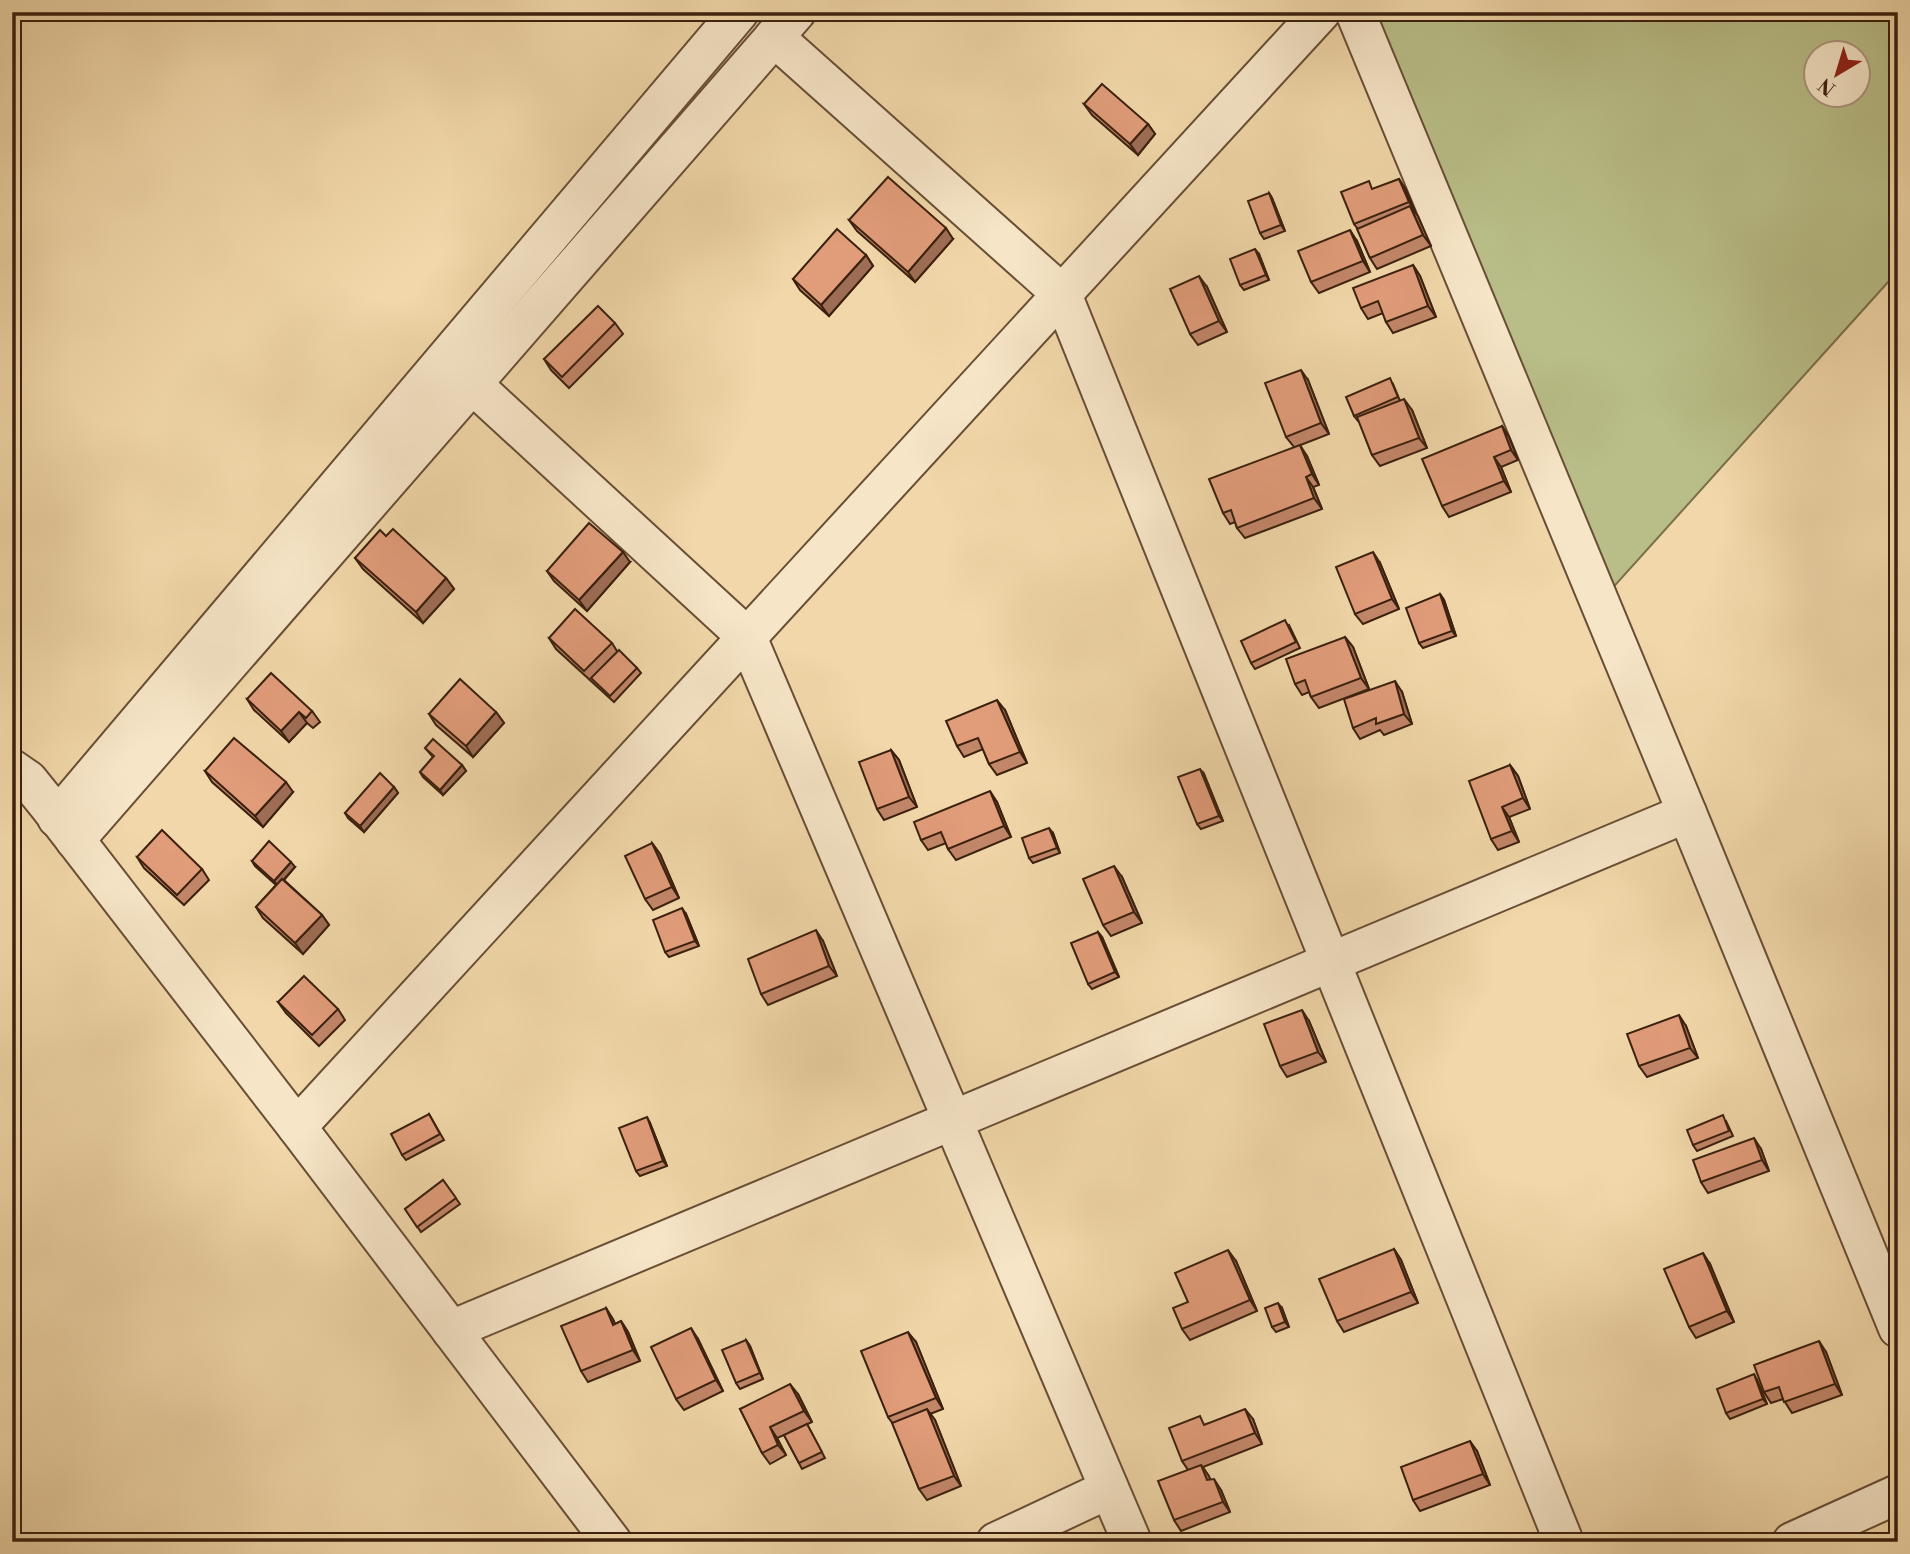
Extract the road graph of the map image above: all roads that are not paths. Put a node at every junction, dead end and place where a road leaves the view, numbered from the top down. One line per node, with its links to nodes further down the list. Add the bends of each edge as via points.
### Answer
1 (738, 12): 10 (street)
2 (1321, 12): 5 (street)
3 (1355, 12): 9 (street)
4 (785, 25): 5 (street); 6 (street)
5 (1062, 294): 7 (street); 11 (street)
6 (471, 383): 7 (street); 10 (street)
7 (747, 637): 12 (street); 13 (street)
8 (12, 769): 10 (street, via 28,780)
9 (1687, 813): 11 (street); 14 (street)
10 (66, 829): 13 (street)
11 (1331, 962): 12 (street); 21 (street)
12 (953, 1121): 15 (street); 16 (street)
13 (296, 1127): 15 (street)
14 (1898, 1328)
15 (451, 1330): 18 (street)
16 (1109, 1489): 19 (street); 20 (street)
17 (1898, 1494): 22 (street)
18 (612, 1542)
19 (996, 1542)
20 (1132, 1542)
21 (1564, 1542)
22 (1792, 1542)

